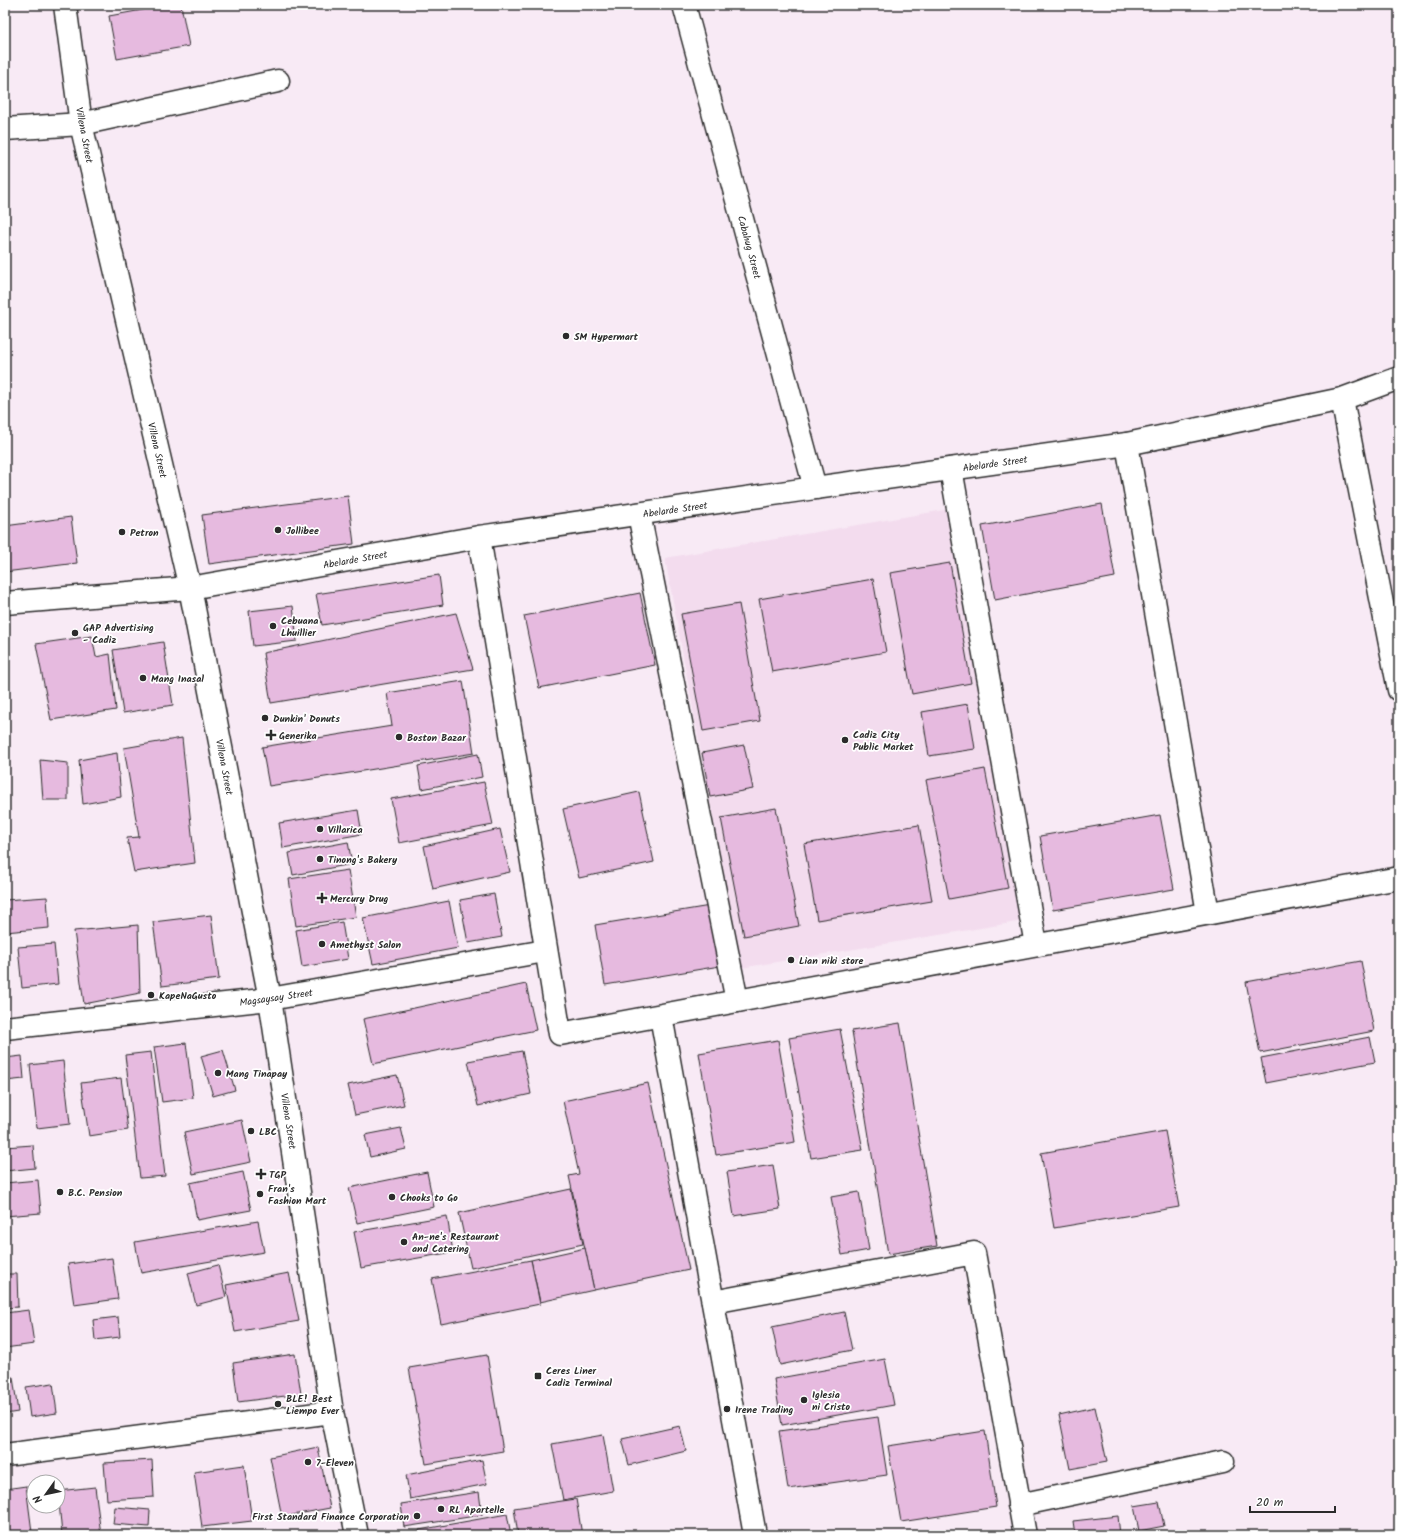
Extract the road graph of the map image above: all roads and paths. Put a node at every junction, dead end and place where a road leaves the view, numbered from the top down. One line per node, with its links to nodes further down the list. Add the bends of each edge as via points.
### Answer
1 (65, 5): 4 (street, Villena Street)
2 (684, 5): 10 (street, Cabahug Street)
3 (278, 82): 4 (street)
4 (82, 124): 5 (street); 13 (street, Villena Street)
5 (5, 129)
6 (1399, 378): 7 (street, Abelarde Street)
7 (1342, 399): 8 (street, Abelarde Street); 15 (street)
8 (1127, 444): 9 (street, Abelarde Street); 17 (street)
9 (951, 469): 10 (street, Abelarde Street); 18 (street)
10 (815, 488): 11 (street, Abelarde Street)
11 (639, 514): 12 (street, Abelarde Street); 21 (street)
12 (479, 537): 13 (street, Abelarde Street); 19 (street)
13 (190, 588): 14 (street, Abelarde Street); 20 (street, Villena Street)
14 (5, 603)
15 (1399, 690)
16 (1399, 878): 17 (street)
17 (1208, 913): 18 (street)
18 (1036, 945): 21 (street)
19 (545, 951): 20 (street, Magsaysay Street); 22 (street, via 560,1034)
20 (270, 999): 23 (street, Magsaysay Street); 25 (street, Villena Street)
21 (737, 1001): 22 (street)
22 (661, 1016): 24 (street)
23 (5, 1028)
24 (712, 1302): 28 (street, via 974,1253); 30 (street)
25 (332, 1412): 26 (street); 29 (street, Villena Street)
26 (5, 1455)
27 (1223, 1462): 28 (street)
28 (1019, 1505): 31 (street)
29 (357, 1535)
30 (756, 1535)
31 (1025, 1535)

